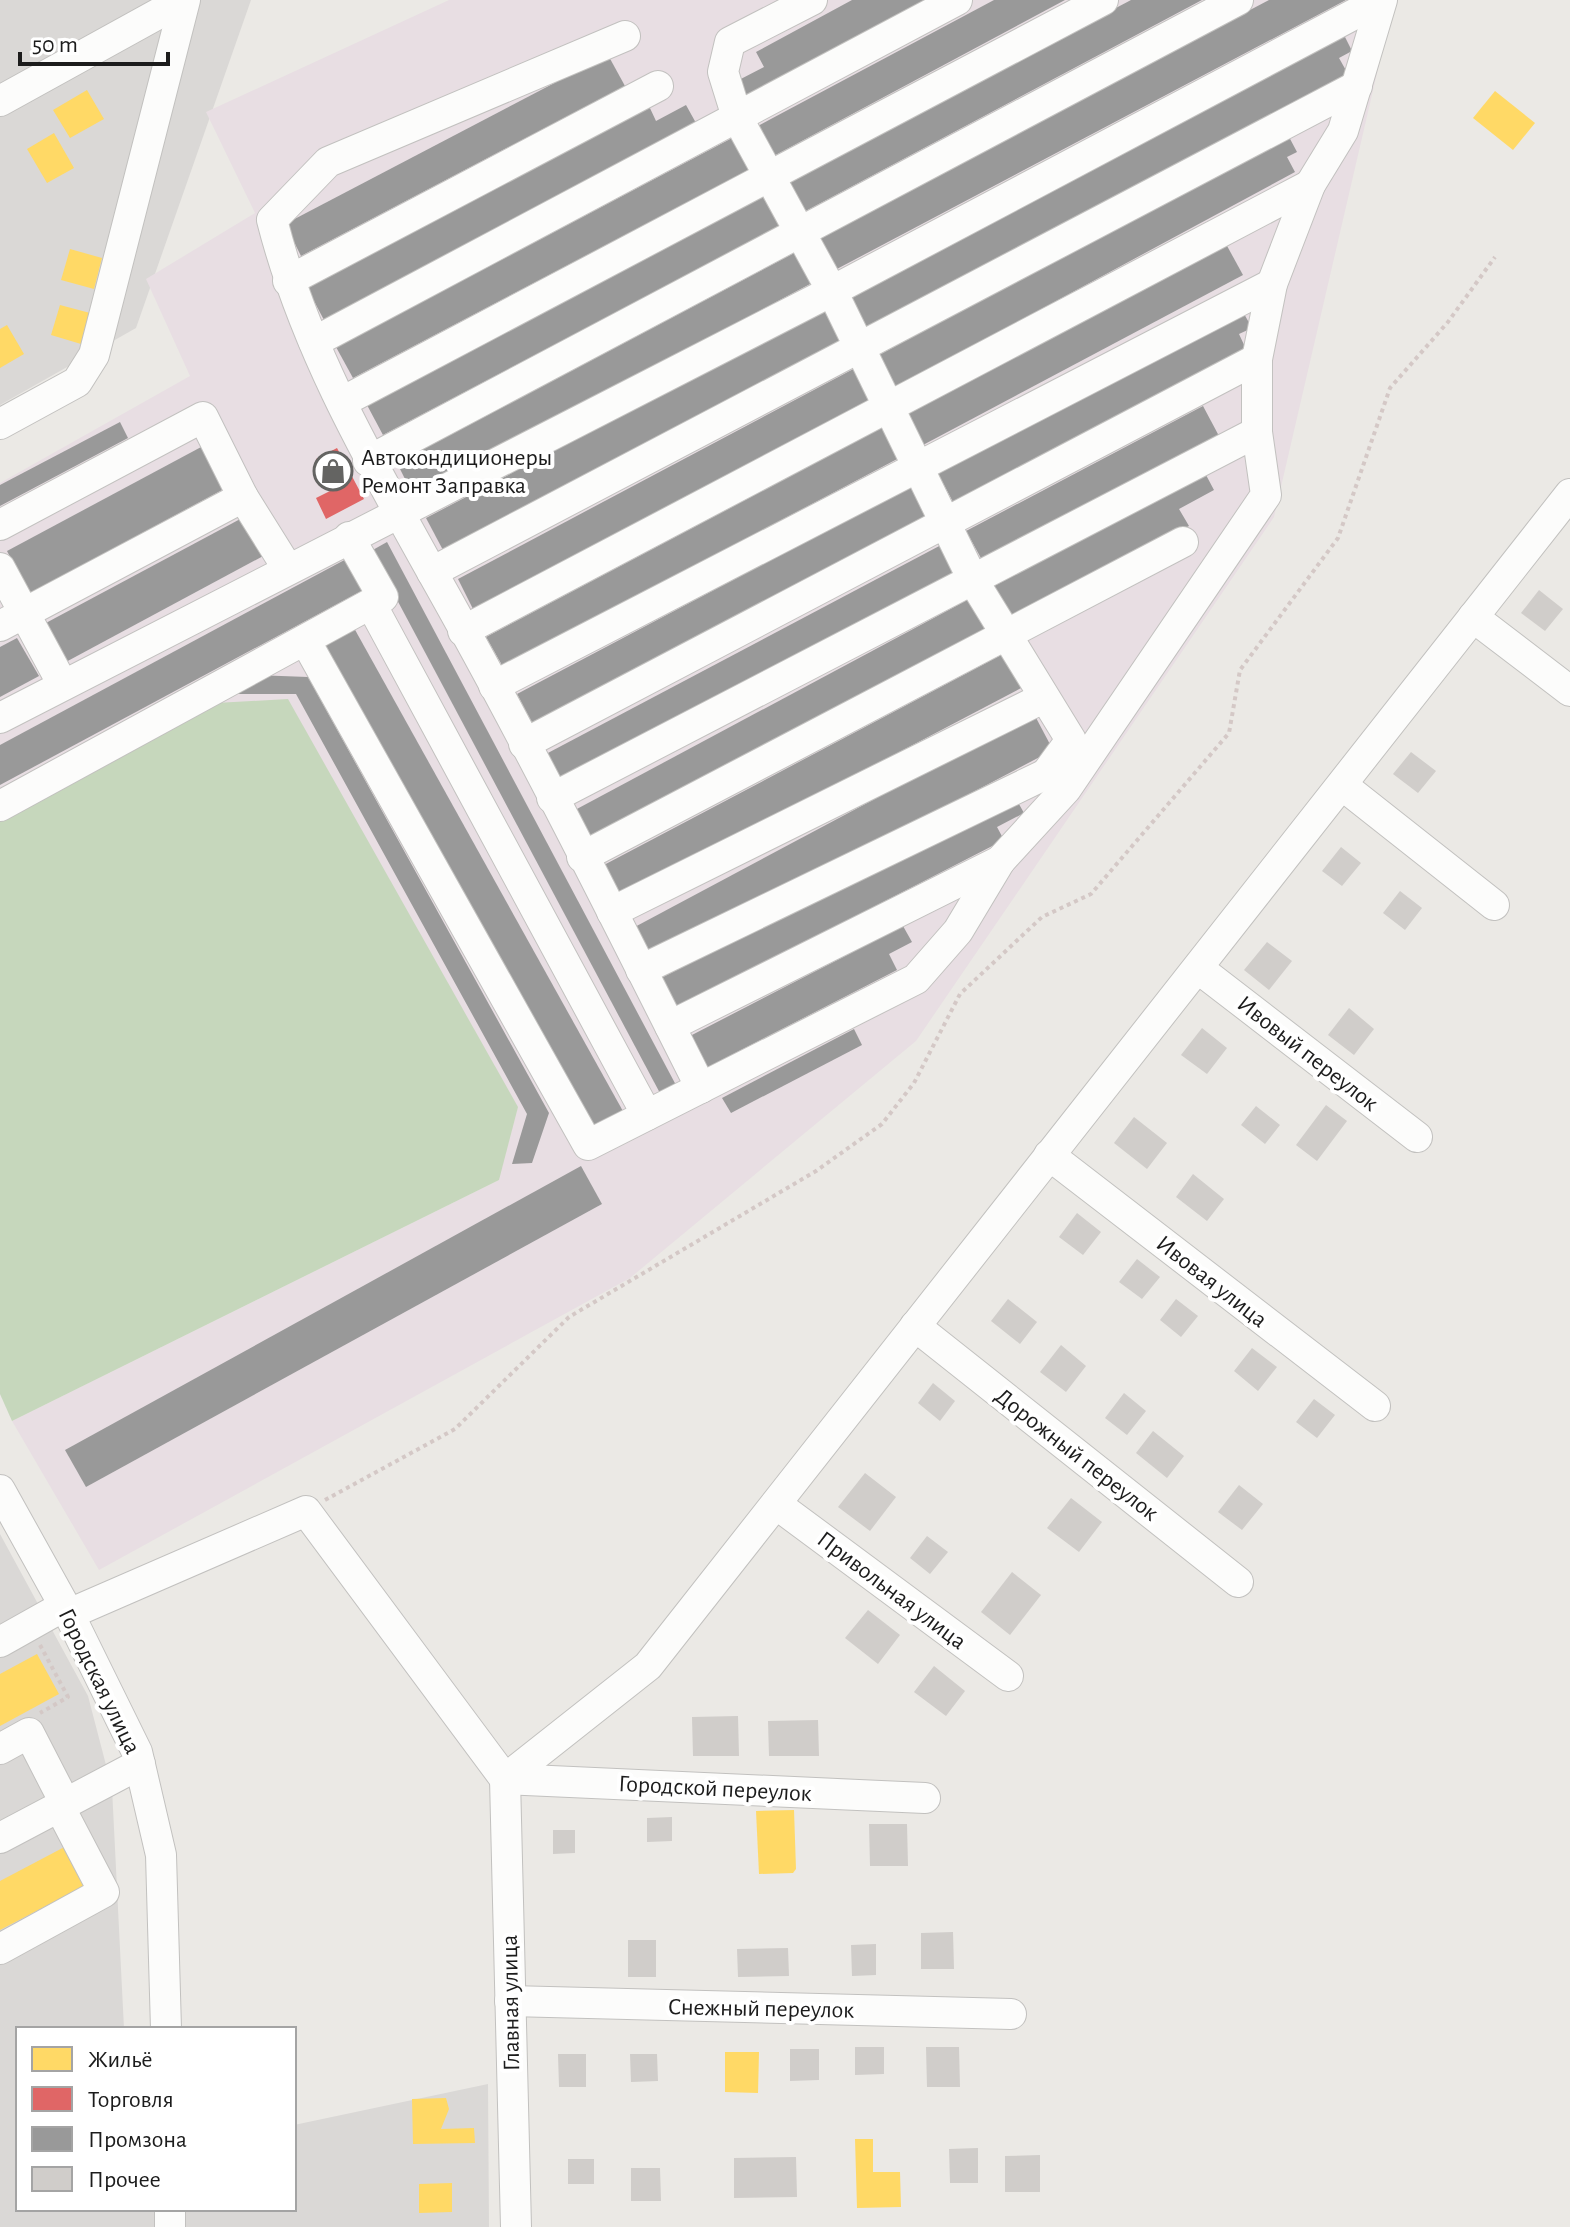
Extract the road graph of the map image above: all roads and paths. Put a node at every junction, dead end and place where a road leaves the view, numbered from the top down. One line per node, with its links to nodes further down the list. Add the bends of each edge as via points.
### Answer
1 (184, 0): 10 (street); 23 (street, via 94,355 77,382)
2 (812, 0): 11 (street, via 730,42 723,72)
3 (957, 0): 11 (street)
4 (1103, 0): 12 (street)
5 (1238, 0): 14 (street)
6 (1382, 0): 9 (street); 17 (street)
7 (625, 36): 15 (street, via 328,162 272,220)
8 (658, 86): 15 (street)
9 (1357, 86): 13 (street, via 1343,131); 19 (street)
10 (0, 101)
11 (737, 117): 12 (street); 18 (street)
12 (770, 173): 14 (street); 21 (street)
13 (1310, 185): 16 (street); 22 (street)
14 (799, 232): 17 (street); 25 (street)
15 (288, 281): 18 (street)
16 (1272, 284): 20 (street); 26 (street)
17 (832, 291): 19 (street); 29 (street)
18 (314, 342): 21 (street)
19 (858, 346): 22 (street); 36 (street)
20 (1257, 359): 24 (street); 30 (street)
21 (342, 402): 25 (street)
22 (887, 409): 26 (street); 41 (street)
23 (0, 424)
24 (1257, 432): 37 (street); 50 (street, via 1266,495)
25 (368, 461): 29 (street)
26 (916, 466): 30 (street); 45 (street)
27 (1570, 494): 39 (street)
28 (243, 497): 31 (street, via 203,417); 35 (street); 40 (street)
29 (396, 513): 32 (street); 36 (street)
30 (946, 523): 37 (street); 49 (street)
31 (0, 525)
32 (349, 537): 35 (street); 38 (street, via 383,597)
33 (1183, 542): 42 (street)
34 (0, 568): 40 (street)
35 (288, 569): 44 (street)
36 (432, 572): 41 (street)
37 (974, 582): 42 (street); 52 (street)
38 (371, 604): 43 (street); 62 (street)
39 (1473, 617): 46 (street); 51 (street)
40 (13, 619): 44 (street)
41 (463, 631): 45 (street)
42 (1005, 638): 47 (street); 54 (street)
43 (305, 640): 53 (street); 62 (street, via 588,1145)
44 (63, 685): 48 (street)
45 (494, 686): 49 (street)
46 (1570, 691)
47 (1043, 698): 50 (street, via 1071,740); 57 (street)
48 (0, 718)
49 (524, 744): 52 (street)
50 (1056, 781): 55 (street); 59 (street)
51 (1342, 785): 56 (street); 58 (street)
52 (552, 798): 54 (street)
53 (0, 806)
54 (582, 857): 57 (street)
55 (1000, 861): 60 (street); 61 (street, via 958,931 916,979)
56 (1494, 905)
57 (612, 912): 59 (street)
58 (1199, 969): 63 (street, Ивовый переулок); 64 (street)
59 (641, 970): 60 (street)
60 (670, 1026): 61 (street)
61 (701, 1088): 62 (street)
62 (647, 1115)
63 (1417, 1137)
64 (1049, 1155): 65 (street); 66 (street, Ивовая улица)
65 (915, 1326): 68 (street); 69 (street, Дорожный переулок)
66 (1375, 1406)
67 (0, 1490): 70 (street, Городская улица)
68 (776, 1504): 72 (street, Привольная улица); 76 (street, via 648,1666)
69 (1238, 1582)
70 (67, 1610): 71 (street); 75 (street, Городская улица); 76 (street, via 306,1511)
71 (13, 1646): 73 (path, via 39,1644 68,1697)
72 (1008, 1676)
73 (34, 1717)
74 (0, 1749): 78 (street, via 29,1733)
75 (140, 1764): 78 (street); 83 (street, Городская улица, via 161,1855)
76 (505, 1779): 77 (street, Городской переулок); 81 (street, Главная улица)
77 (925, 1798)
78 (62, 1805): 79 (street); 80 (street, via 104,1892)
79 (0, 1838)
80 (0, 1949)
81 (510, 2001): 82 (street, Снежный переулок); 84 (street, Главная улица)
82 (1011, 2014)
83 (166, 2027)
84 (516, 2227)

